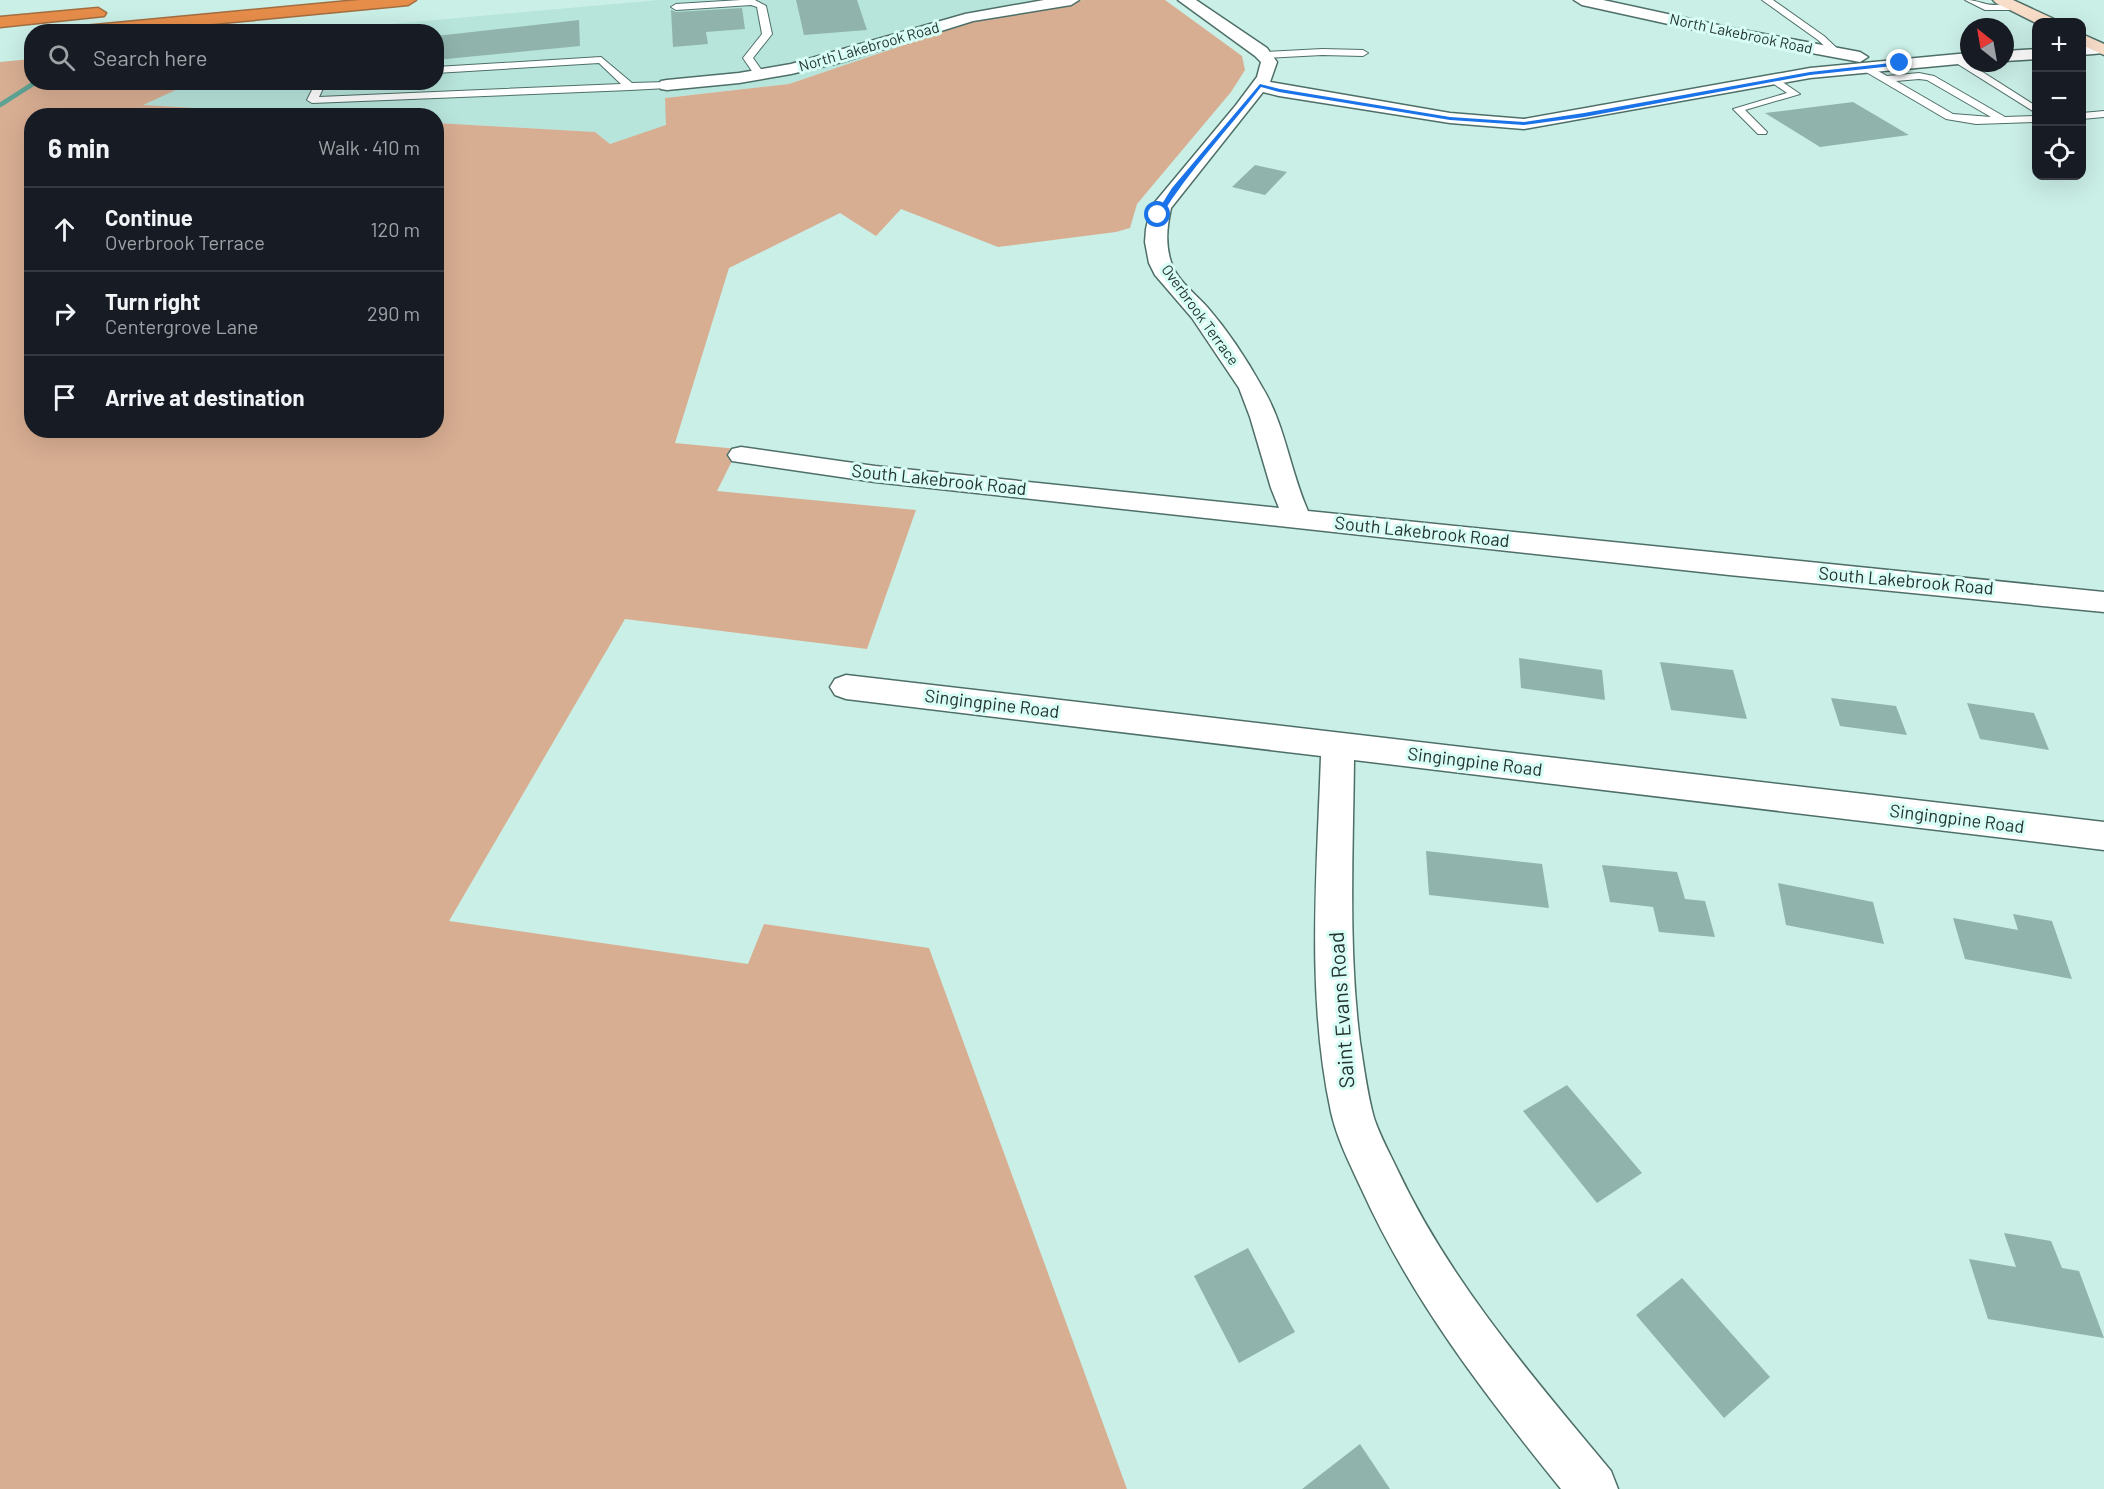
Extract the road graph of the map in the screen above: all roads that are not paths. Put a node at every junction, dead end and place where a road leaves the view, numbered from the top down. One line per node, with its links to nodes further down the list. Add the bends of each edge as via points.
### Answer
1 (408, 0): 13 (highway)
2 (1071, 0): 27 (street, North Lakebrook Road, via 971,17 836,58)
3 (1186, 0): 20 (street)
4 (1582, 0): 18 (street, North Lakebrook Road)
5 (1767, 0): 18 (lane)
6 (1970, 0): 9 (lane, via 1985,7)
7 (2001, 0): 9 (street)
8 (676, 7): 27 (lane, via 752,2 760,6 767,34 748,58)
9 (2017, 8): 11 (street)
10 (109, 12): 12 (highway)
11 (2039, 18)
12 (0, 22)
13 (157, 24)
14 (2086, 41): 15 (street)
15 (2103, 49): 16 (street)
16 (2086, 50)
17 (1363, 53): 20 (lane)
18 (1837, 53): 23 (street, North Lakebrook Road)
19 (2032, 54): 21 (street)
20 (1265, 55): 32 (street, Overbrook Terrace, via 1268,68)
21 (2014, 55)
22 (1960, 59): 23 (street)
23 (1900, 63): 24 (street); 28 (lane)
24 (1866, 67): 29 (lane); 30 (street)
25 (444, 70): 33 (lane, via 601,60)
26 (1981, 72): 35 (lane)
27 (760, 75): 31 (street, North Lakebrook Road)
28 (1919, 76): 29 (lane); 39 (lane, via 1930,78)
29 (1887, 79): 39 (lane, via 1950,117)
30 (1775, 80): 32 (street, via 1524,123 1450,118); 40 (lane, via 1796,94 1738,109)
31 (667, 85): 33 (lane)
32 (1260, 85): 42 (street, Overbrook Terrace, via 1161,207 1156,242 1166,275 1201,314 1251,388)
33 (630, 87): 34 (lane, via 312,100)
34 (317, 90)
35 (2032, 107)
36 (2104, 114): 37 (lane)
37 (2086, 116)
38 (2032, 119): 39 (lane)
39 (2003, 120)
40 (1762, 132)
41 (741, 455): 42 (street, South Lakebrook Road, via 874,474)
42 (1298, 518): 43 (street, South Lakebrook Road)
43 (2104, 602)
44 (846, 687): 45 (street, Singingpine Road)
45 (1338, 746): 46 (street, Singingpine Road); 47 (street, Saint Evans Road, via 1337,987 1342,1059 1352,1116 1386,1196 1436,1283)
46 (2104, 836)
47 (1593, 1489)

